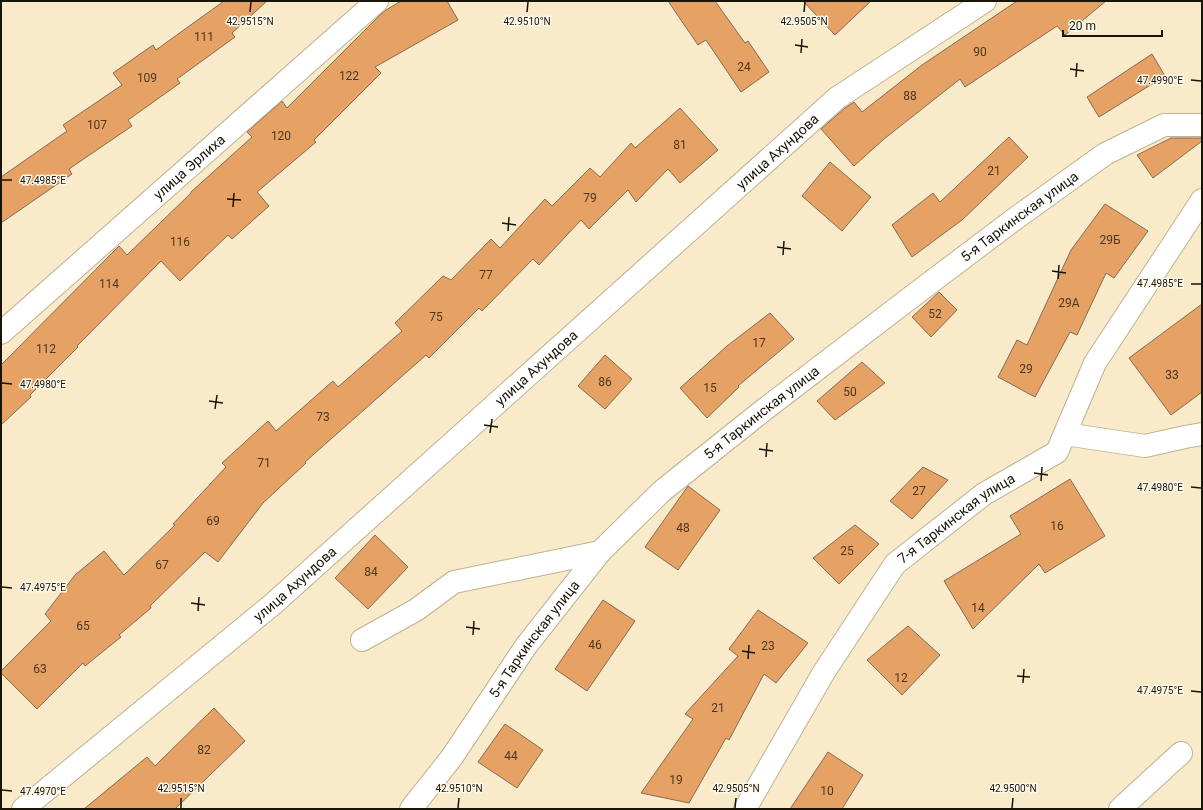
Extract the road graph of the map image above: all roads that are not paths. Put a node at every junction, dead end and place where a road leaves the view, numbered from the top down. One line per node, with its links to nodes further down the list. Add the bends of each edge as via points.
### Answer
1 (377, 1): 5 (street, улица Эрлиха)
2 (985, 1): 11 (street, улица Ахундова, via 837,98 273,604)
3 (1202, 126): 8 (street, 5-я Таркинская улица, via 1164,125 1105,154 1012,221 759,414 662,491)
4 (1202, 200): 6 (street, 7-я Таркинская улица, via 1095,363)
5 (1, 333)
6 (1065, 434): 7 (street, via 1144,446); 13 (street, 7-я Таркинская улица, via 1057,452 984,494 895,564 824,672)
7 (1202, 434)
8 (600, 552): 9 (street, via 454,582 416,610); 12 (street, 5-я Таркинская улица, via 526,646 452,757)
9 (362, 640)
10 (1181, 753): 14 (street)
11 (23, 809)
12 (411, 809)
13 (745, 809)
14 (1120, 809)

